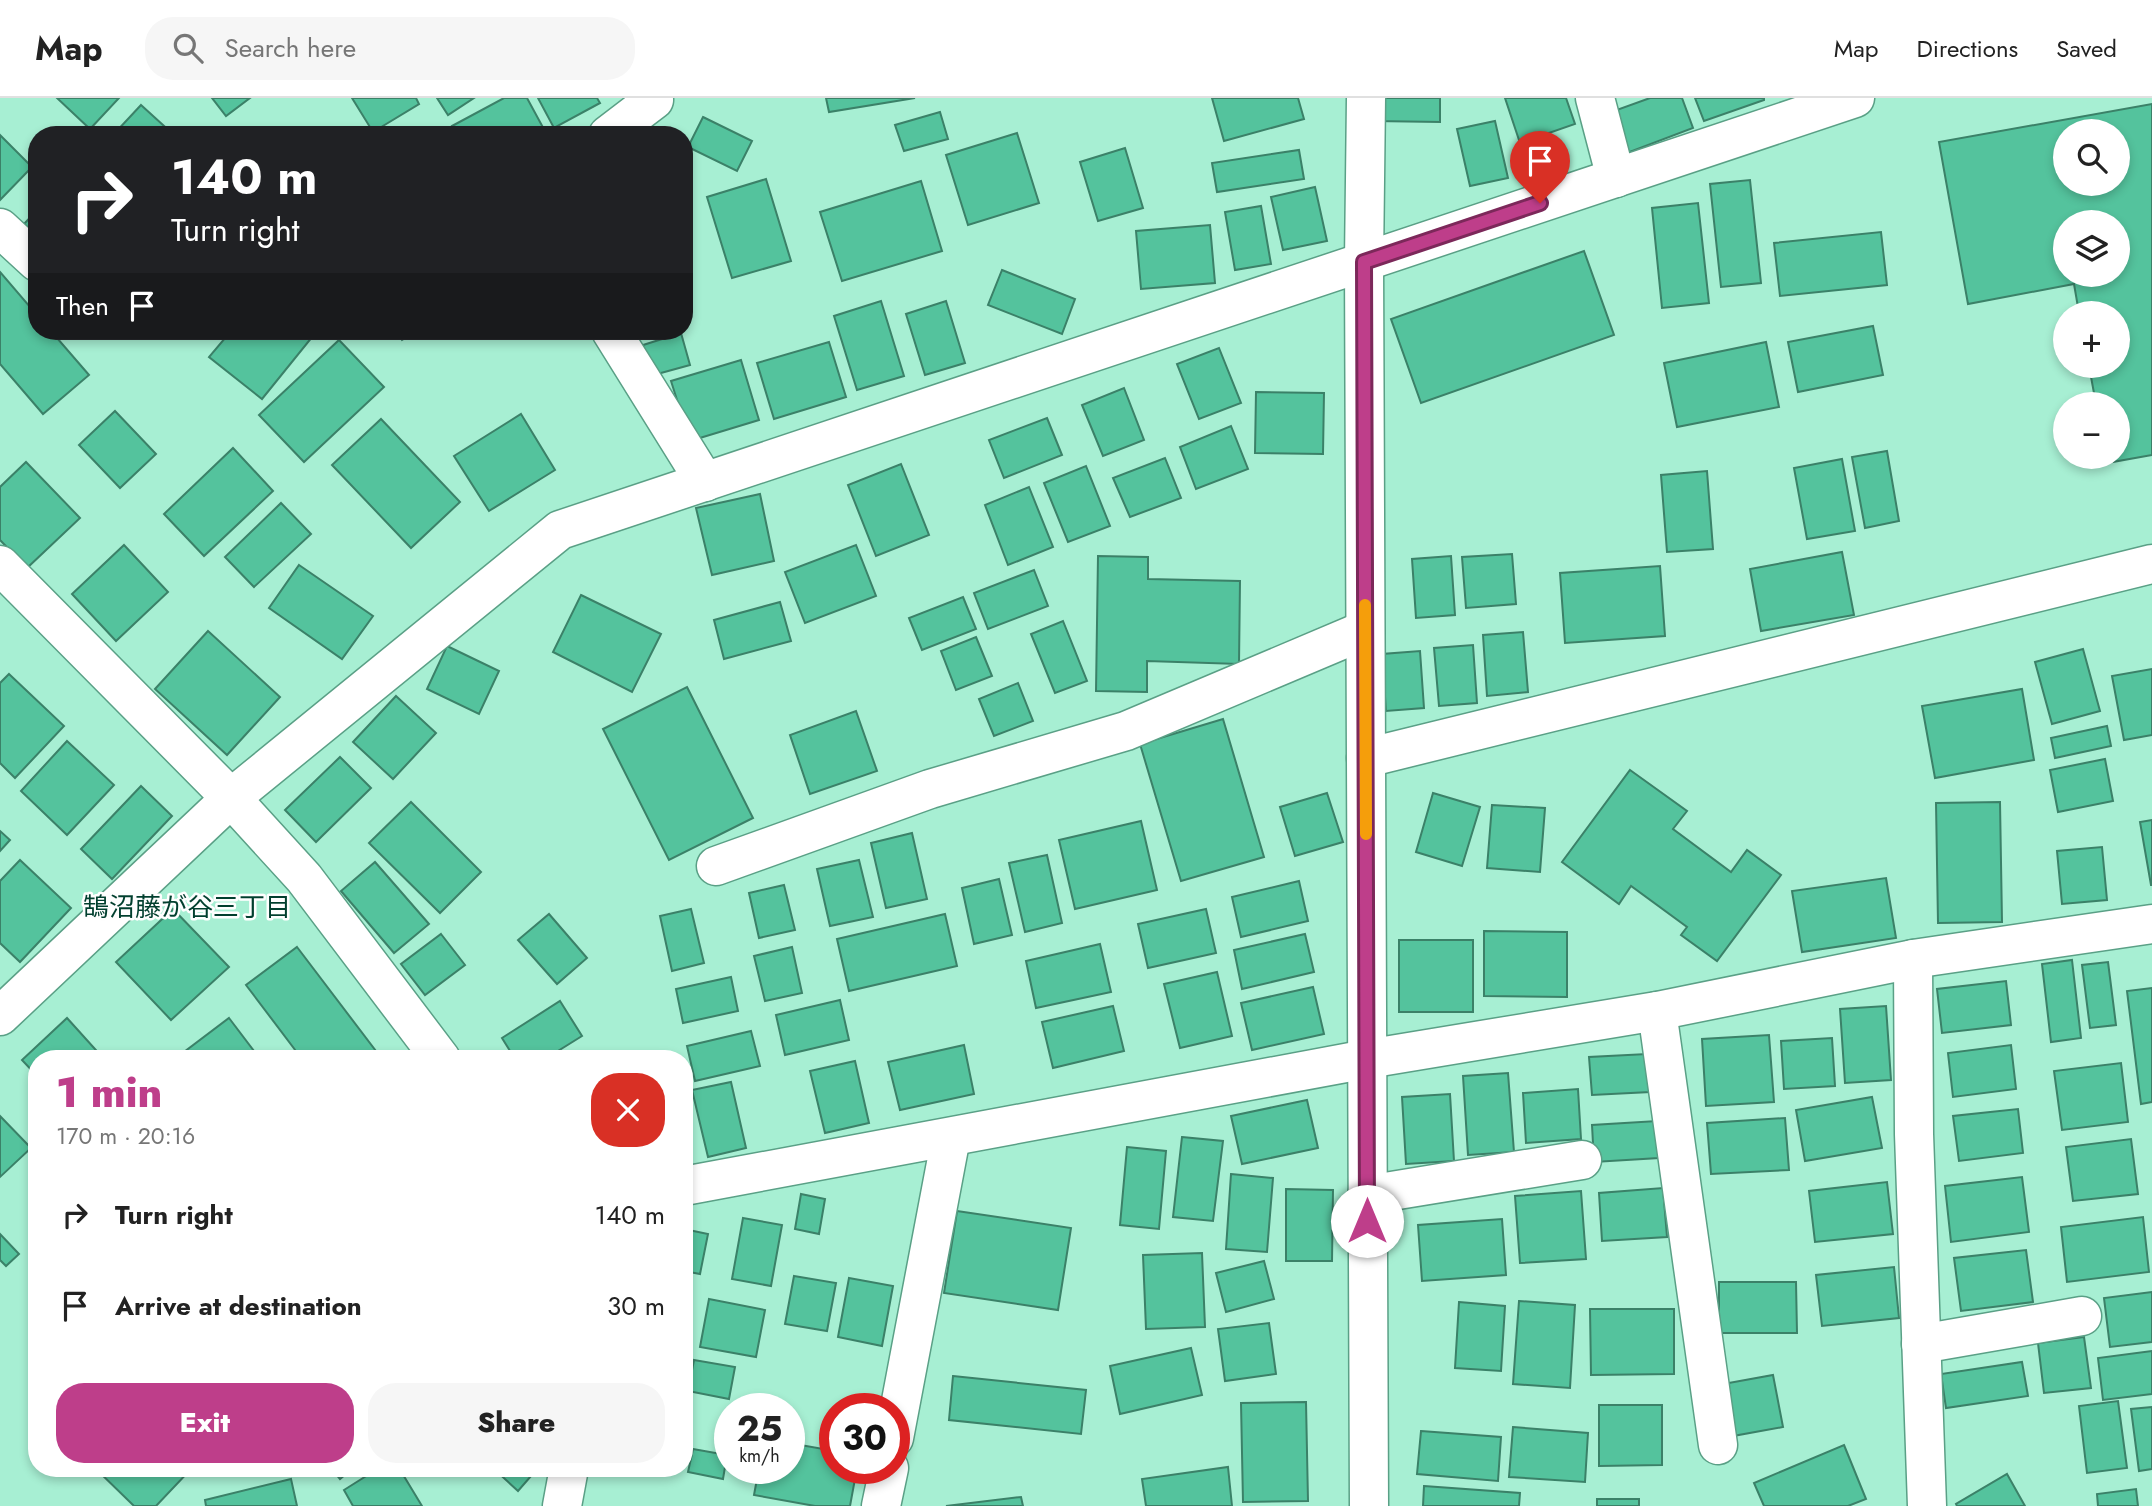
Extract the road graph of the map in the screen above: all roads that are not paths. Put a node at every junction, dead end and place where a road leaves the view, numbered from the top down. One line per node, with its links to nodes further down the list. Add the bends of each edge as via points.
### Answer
1 (653, 98): 5 (street)
2 (1366, 98): 9 (street)
3 (1595, 98): 6 (street)
4 (1855, 98): 6 (street)
5 (620, 126)
6 (1616, 178): 9 (street)
7 (0, 228): 8 (street)
8 (28, 253)
9 (1364, 262): 11 (street); 14 (street)
10 (617, 340): 11 (street)
11 (705, 482): 16 (street, via 560,530)
12 (2152, 564): 15 (street)
13 (0, 565): 16 (street)
14 (1365, 630): 15 (street); 17 (street, via 1126,731 930,789)
15 (1366, 758): 23 (street)
16 (231, 798): 20 (street); 22 (street, via 304,878)
17 (716, 866)
18 (2152, 924): 19 (street)
19 (1913, 959): 21 (street); 29 (street)
20 (4, 1004)
21 (1657, 1011): 23 (street); 31 (street)
22 (434, 1050)
23 (1367, 1059): 24 (street); 27 (street)
24 (951, 1137): 26 (street); 30 (street)
25 (1582, 1160): 27 (street)
26 (693, 1184)
27 (1367, 1195): 36 (street)
28 (2082, 1316): 29 (street)
29 (1921, 1344): 37 (street)
30 (903, 1393)
31 (1718, 1445)
32 (567, 1477): 34 (street)
33 (885, 1484): 35 (street)
34 (562, 1506)
35 (881, 1506)
36 (1369, 1506)
37 (1927, 1506)

